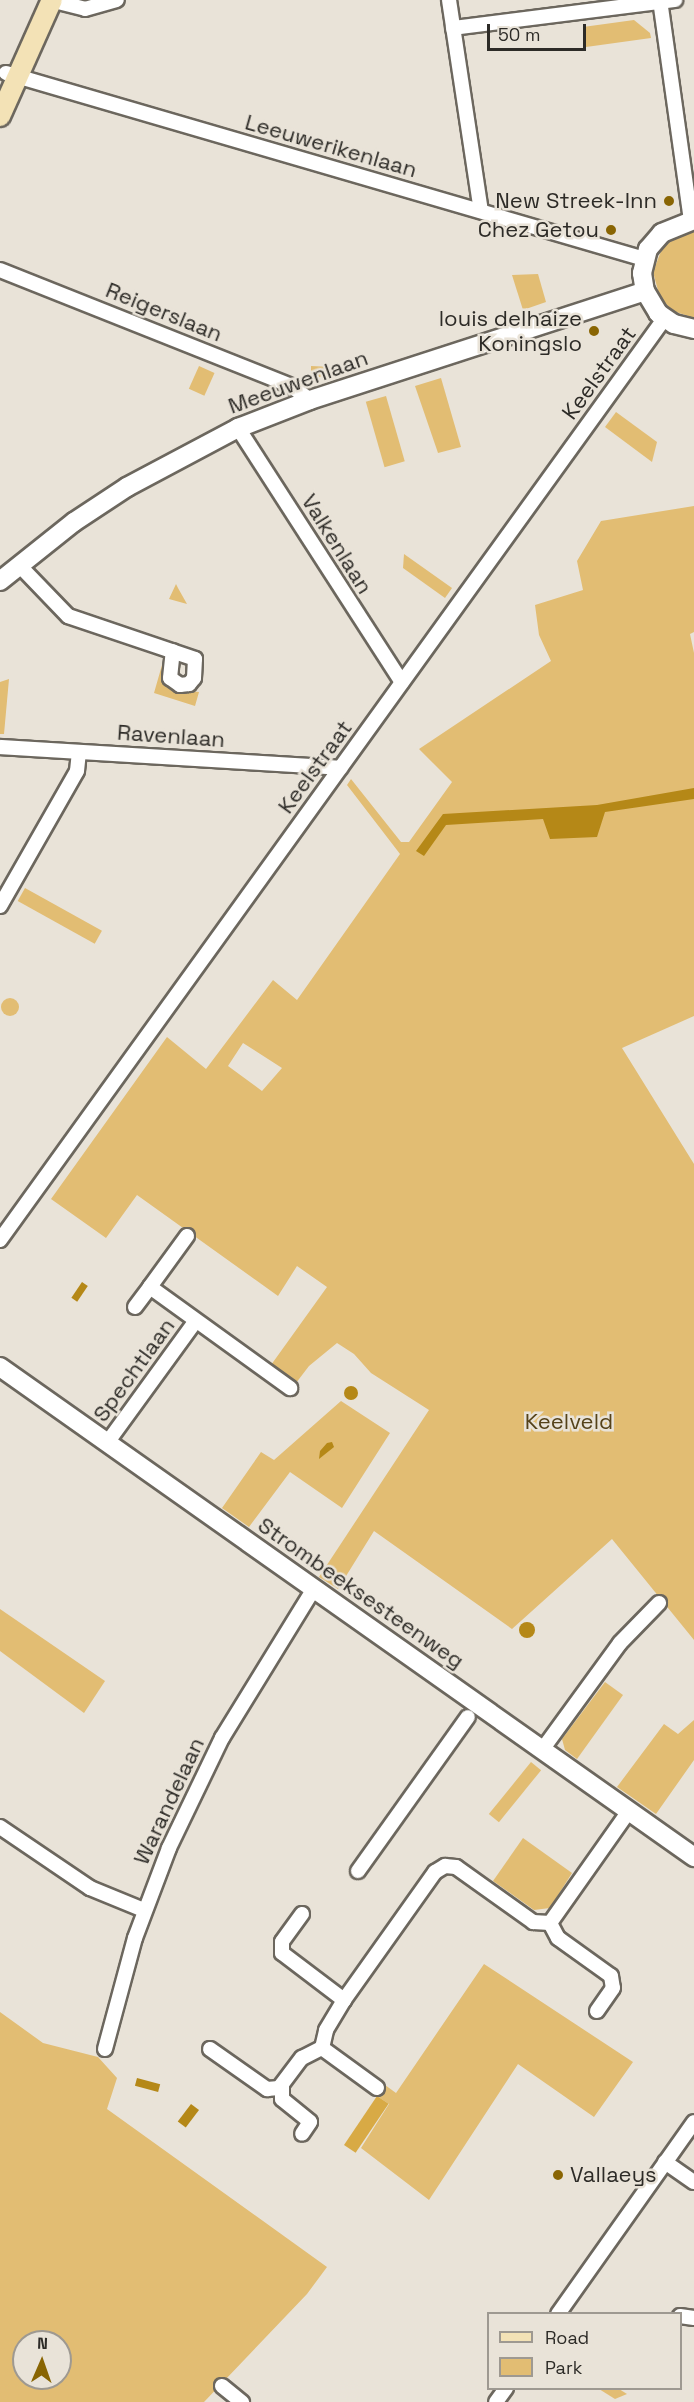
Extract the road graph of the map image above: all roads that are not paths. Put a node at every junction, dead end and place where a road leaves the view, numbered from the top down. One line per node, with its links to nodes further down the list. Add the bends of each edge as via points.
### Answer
1 (39, 0): 8 (main road)
2 (51, 0): 3 (street, via 85,9); 8 (main road)
3 (117, 0)
4 (449, 0): 7 (street)
5 (675, 0): 6 (street)
6 (661, 1): 7 (street); 11 (street)
7 (453, 28): 10 (street)
8 (8, 79): 9 (main road); 10 (street, Leeuwerikenlaan)
9 (0, 116)
10 (481, 212): 12 (street, Leeuwerikenlaan)
11 (692, 220): 12 (street, via 662,233)
12 (644, 259): 14 (street)
13 (0, 270): 17 (street, Reigerslaan, via 291,386)
14 (645, 291): 15 (street); 17 (street, Meeuwenlaan)
15 (664, 319): 16 (street); 22 (street, Keelstraat)
16 (694, 329)
17 (310, 400): 18 (street, Meeuwenlaan)
18 (238, 428): 19 (street, Meeuwenlaan, via 127,487); 22 (street, Valkenlaan)
19 (19, 565): 20 (street, Meeuwenlaan); 21 (street, via 68,616)
20 (0, 581)
21 (173, 651)
22 (402, 682): 25 (street, Keelstraat)
23 (0, 747): 24 (street, Ravenlaan)
24 (79, 752): 25 (street, Ravenlaan); 26 (street, via 77,771)
25 (340, 768): 28 (street, Keelstraat)
26 (0, 906)
27 (187, 1236): 29 (street, Spechtlaan)
28 (0, 1240)
29 (150, 1287): 30 (street, Spechtlaan); 31 (street, Spechtlaan)
30 (135, 1307)
31 (195, 1322): 33 (street, Spechtlaan); 34 (street, Spechtlaan)
32 (0, 1367): 34 (street, Strombeeksesteenweg)
33 (290, 1388)
34 (107, 1443): 35 (street, Strombeeksesteenweg)
35 (313, 1590): 38 (street, Strombeeksesteenweg); 43 (street, Warandelaan, via 210,1760)
36 (659, 1603): 38 (street, via 620,1643)
37 (468, 1717): 42 (street)
38 (542, 1750): 39 (street, Strombeeksesteenweg)
39 (629, 1811): 41 (street, Strombeeksesteenweg); 45 (street)
40 (0, 1827): 43 (street, via 90,1888)
41 (694, 1857)
42 (358, 1871)
43 (144, 1910): 48 (street, Warandelaan)
44 (302, 1914): 46 (street, via 282,1942 282,1953)
45 (550, 1923): 46 (street, via 533,1922 456,1867 440,1868); 47 (street, via 558,1938 611,1976 613,1988)
46 (344, 2000): 50 (street, via 326,2030)
47 (597, 2011)
48 (105, 2049)
49 (210, 2049): 51 (street, via 267,2089)
50 (322, 2049): 51 (street, via 302,2058); 52 (street)
51 (282, 2085): 54 (street, via 282,2099 310,2122)
52 (377, 2088)
53 (694, 2122): 55 (street)
54 (302, 2134)
55 (665, 2163): 56 (street); 57 (street)
56 (694, 2182)
57 (559, 2312)
58 (222, 2386): 59 (street)
59 (242, 2402)

